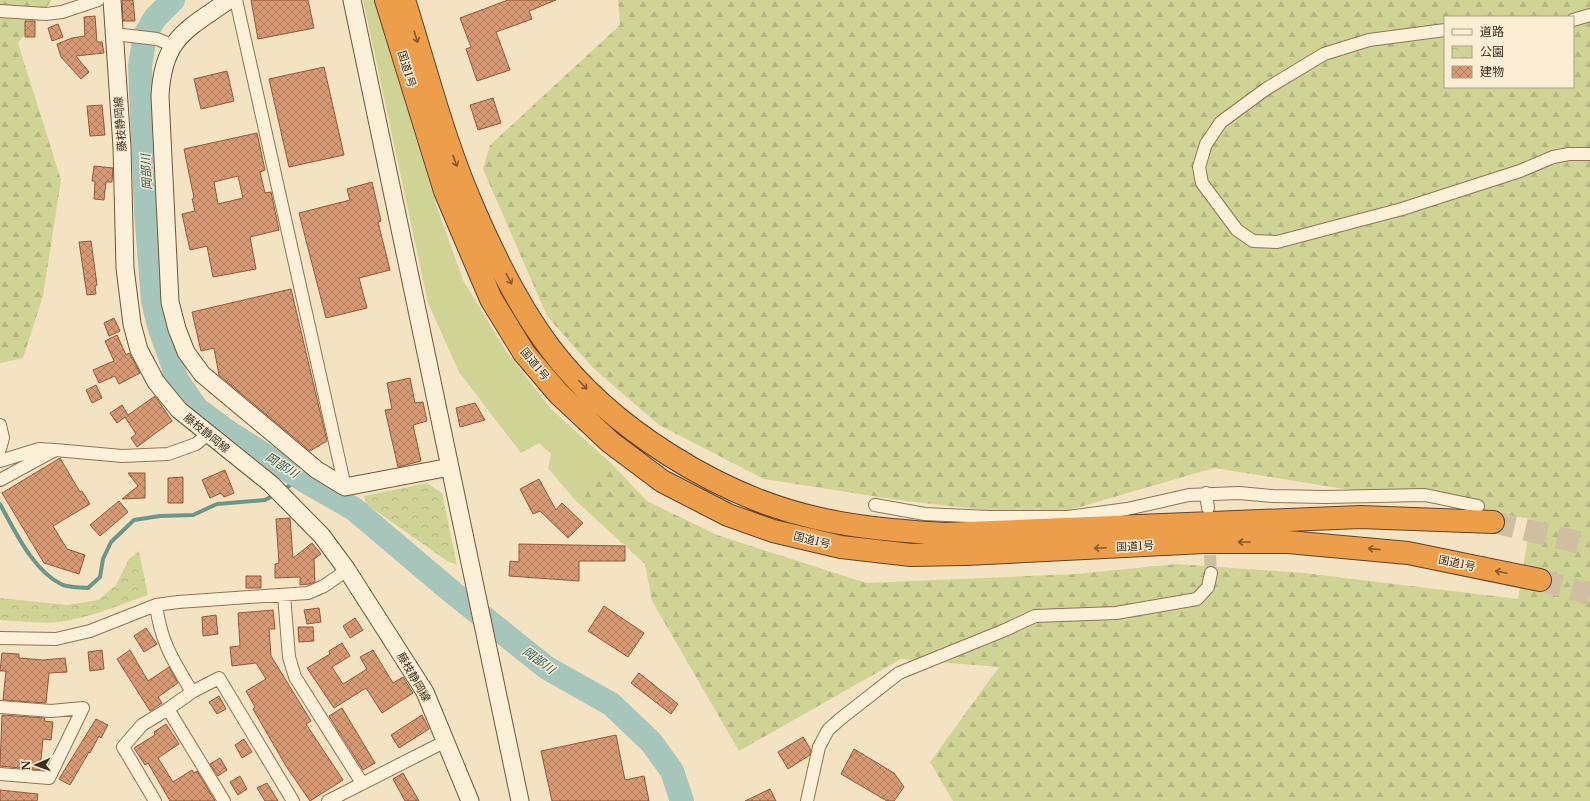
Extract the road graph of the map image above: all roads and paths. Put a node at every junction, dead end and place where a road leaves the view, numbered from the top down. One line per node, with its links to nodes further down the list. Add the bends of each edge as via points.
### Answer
1 (98, 0): 8 (street, via 62,12 46,14)
2 (112, 0): 12 (street, 藤枝静岡線)
3 (229, 0): 13 (street, via 187,30)
4 (236, 0): 22 (street)
5 (352, 0): 20 (street)
6 (386, 0): 30 (highway, 国道1号, one-way to 6, via 1408,553 1288,542 1204,542 910,555 841,547 773,531 728,515 662,481 610,442 558,393 524,353 491,299 446,191)
7 (404, 0): 27 (highway, 国道1号, one-way to 27, via 468,197 507,276 550,348 570,372 616,416 699,472 736,491 814,518 886,530 944,534 1360,518)
8 (0, 11)
9 (1590, 15): 10 (street)
10 (1574, 20)
11 (1444, 30): 14 (street, via 1369,40 1324,54 1266,89 1221,122 1206,144 1199,167 1202,183 1237,230 1253,241 1277,242 1402,208 1520,171 1553,157)
12 (120, 35): 13 (street); 16 (street, 藤枝静岡線, via 125,268 132,324 139,350 156,382 179,410)
13 (165, 42): 22 (street, via 160,96 170,302 186,352 202,374 317,470)
14 (1590, 154)
15 (0, 425): 17 (street, via 3,438)
16 (208, 434): 18 (street, via 196,444 168,454 122,456); 28 (street, 藤枝静岡線, via 290,502 322,536)
17 (0, 450)
18 (55, 450): 19 (street, via 39,449); 21 (street)
19 (0, 461)
20 (450, 467): 22 (street); 45 (street)
21 (0, 480)
22 (345, 487)
23 (1206, 493): 24 (street, via 1127,509 1068,517 925,514); 25 (street, via 1325,497 1425,495); 26 (street)
24 (875, 505)
25 (1478, 506)
26 (1208, 508)
27 (1493, 522)
28 (347, 570): 31 (street, via 324,586 308,593); 37 (street, 藤枝静岡線, via 425,692)
29 (1211, 573): 46 (street, via 1208,587 1197,599 1116,613 1035,616 899,673 828,730 819,747)
30 (1540, 580)
31 (284, 595): 32 (street, via 190,600); 39 (street, via 288,656 295,678)
32 (156, 605): 33 (street, via 75,635 56,639); 34 (street, via 165,646)
33 (0, 638)
34 (192, 692): 36 (street); 42 (street, via 219,678)
35 (0, 707): 38 (street, via 51,710 83,708 49,778)
36 (168, 710): 40 (street, via 142,725 123,747); 41 (street)
37 (444, 742): 39 (street); 44 (street, 藤枝静岡線)
38 (0, 774)
39 (362, 783): 43 (street)
40 (155, 801)
41 (224, 801)
42 (293, 801)
43 (328, 801)
44 (470, 801)
45 (520, 801)
46 (807, 801)

